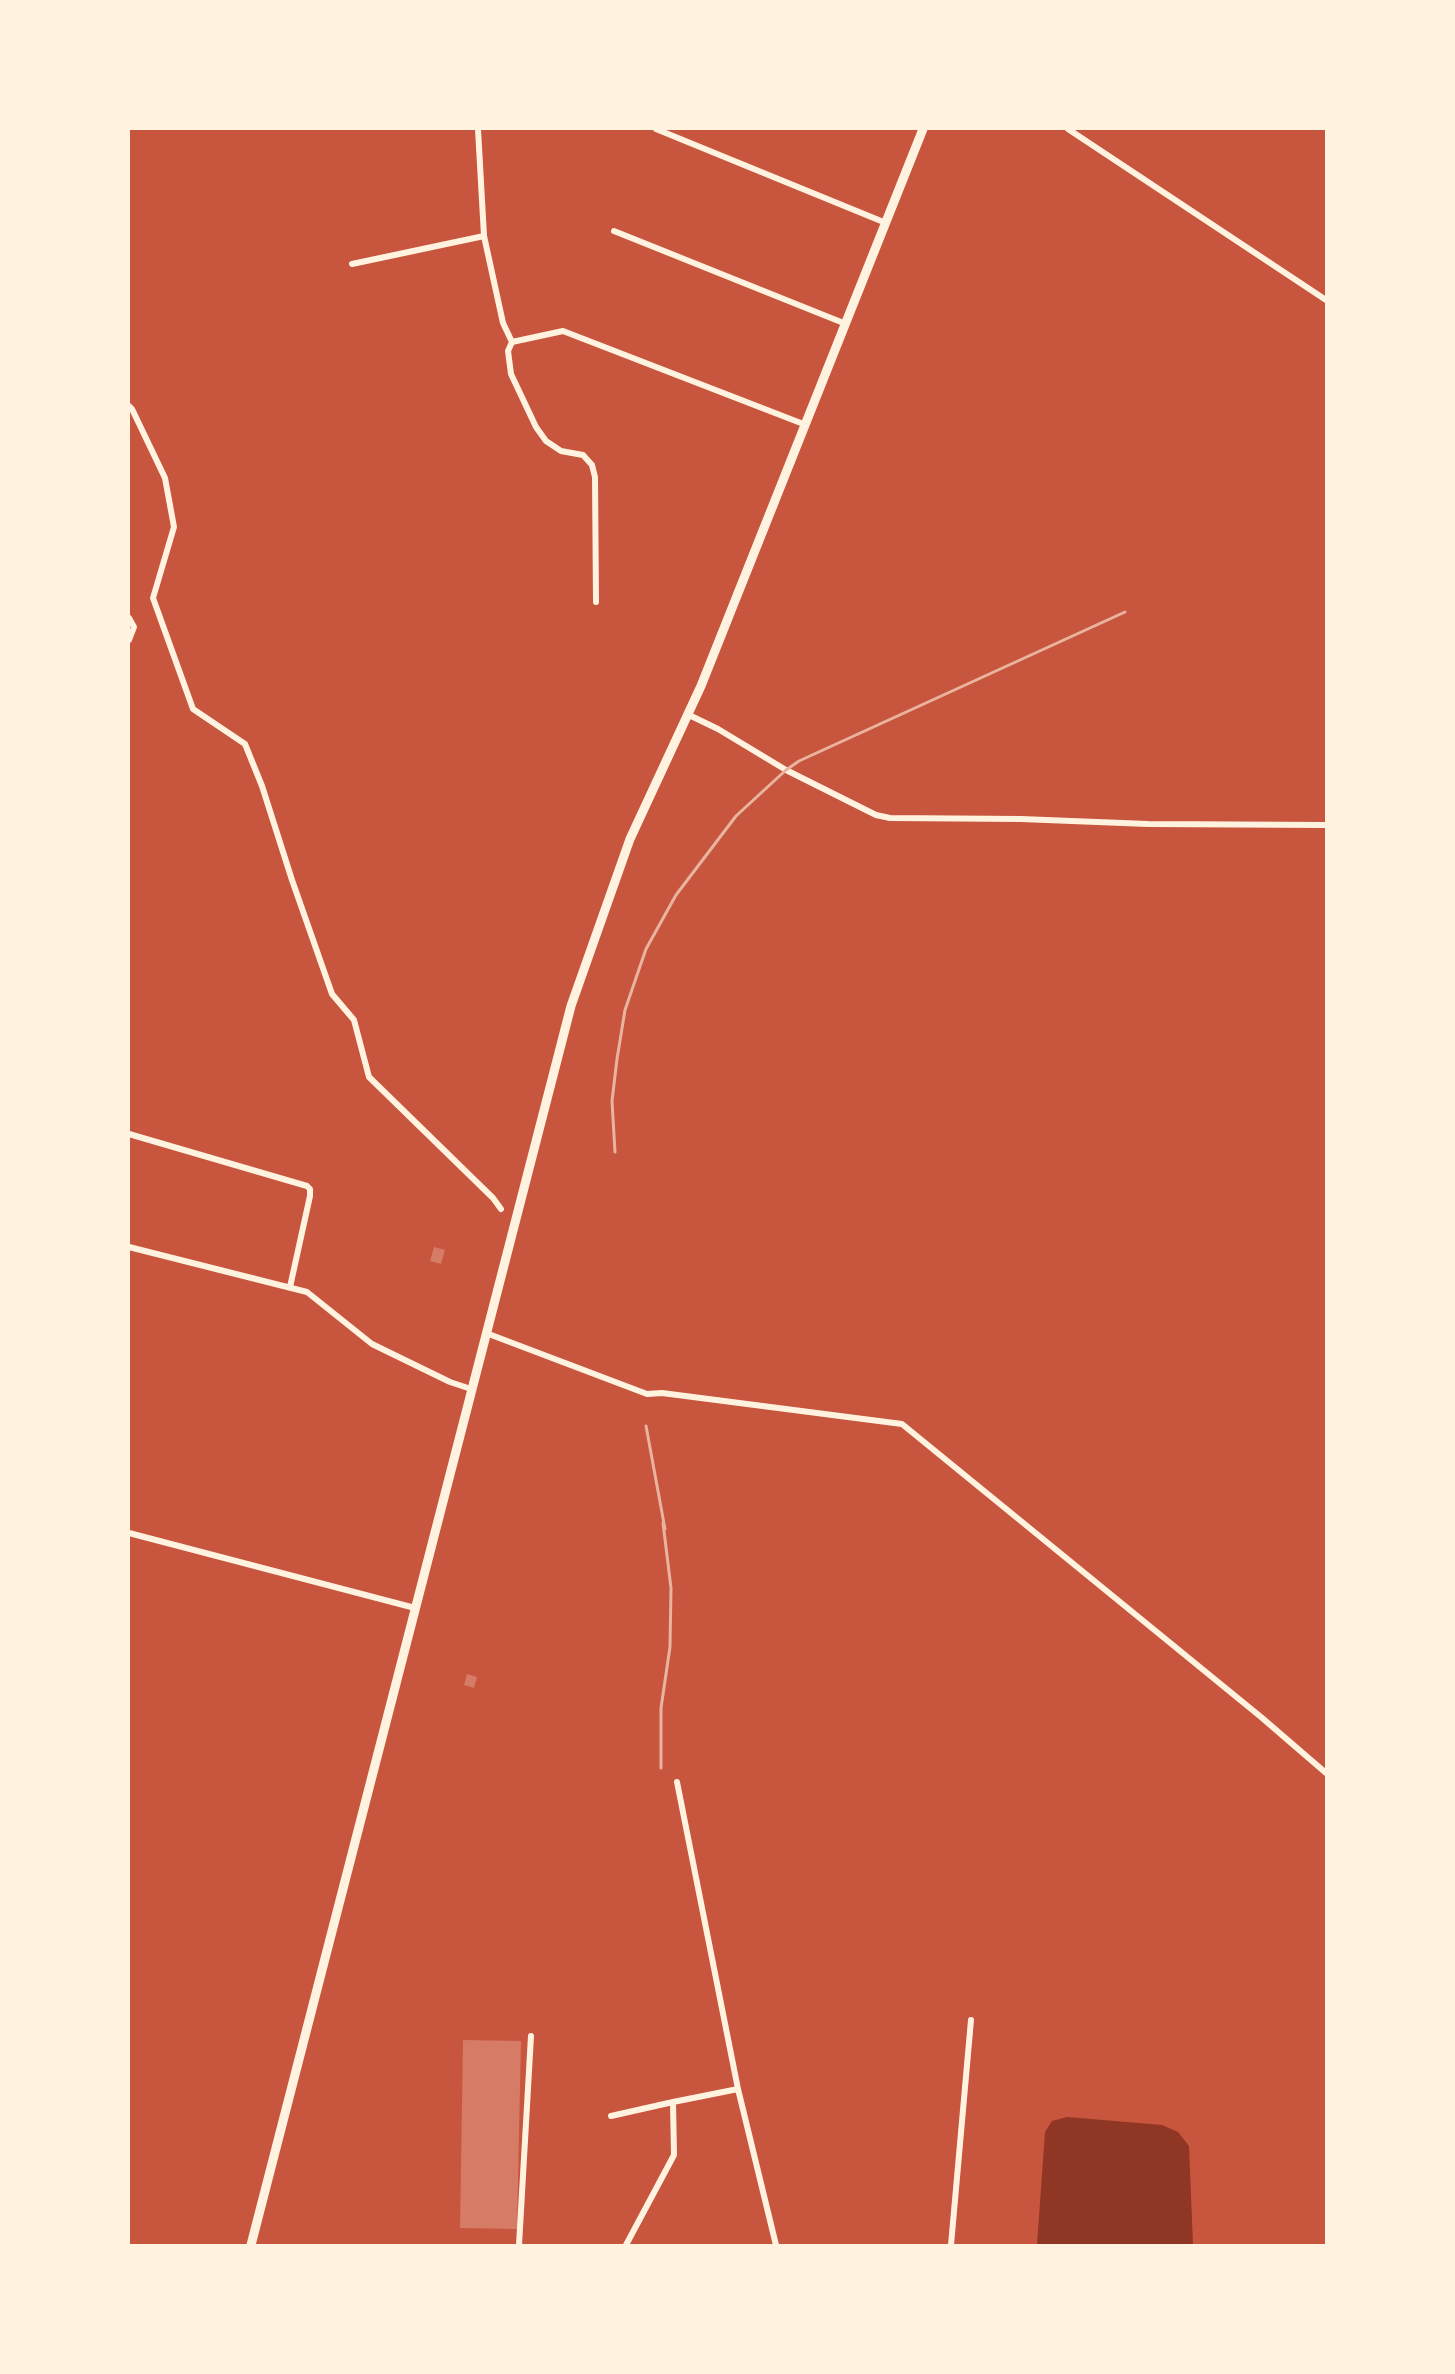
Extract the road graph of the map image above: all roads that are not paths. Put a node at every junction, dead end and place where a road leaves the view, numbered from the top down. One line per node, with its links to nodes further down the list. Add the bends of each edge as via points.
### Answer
1 (478, 129): 7 (street)
2 (657, 129): 5 (street)
3 (923, 129): 5 (main road)
4 (1068, 129): 9 (street)
5 (886, 223): 10 (main road)
6 (614, 231): 10 (street)
7 (484, 236): 8 (street); 11 (street, via 503,324)
8 (352, 264)
9 (1326, 300)
10 (846, 324): 13 (main road)
11 (512, 342): 13 (street, via 563,331); 14 (street, via 508,351 511,374 536,427 546,441 561,451 583,455 592,465)
12 (129, 406): 20 (street, via 165,478 174,527 153,598 193,709 245,744 332,994 354,1020 369,1077)
13 (806, 425): 17 (main road)
14 (596, 602)
15 (129, 618): 16 (street, via 135,627)
16 (129, 640)
17 (689, 715): 18 (street, via 786,770 876,815 890,818); 23 (main road, via 638,821 571,1006)
18 (1326, 825)
19 (129, 1134): 22 (street, via 310,1188)
20 (501, 1209)
21 (129, 1247): 22 (street)
22 (290, 1287): 24 (street, via 312,1295 372,1344)
23 (486, 1333): 24 (main road); 27 (street, via 647,1394 902,1424)
24 (471, 1389): 26 (main road)
25 (129, 1533): 26 (street)
26 (415, 1608): 34 (main road)
27 (1326, 1773)
28 (677, 1782): 31 (street)
29 (971, 2020): 38 (street)
30 (531, 2037): 35 (street)
31 (738, 2089): 32 (street); 37 (street)
32 (673, 2102): 33 (street); 36 (street, via 674,2155)
33 (611, 2116)
34 (251, 2245)
35 (519, 2245)
36 (626, 2245)
37 (776, 2245)
38 (951, 2245)

